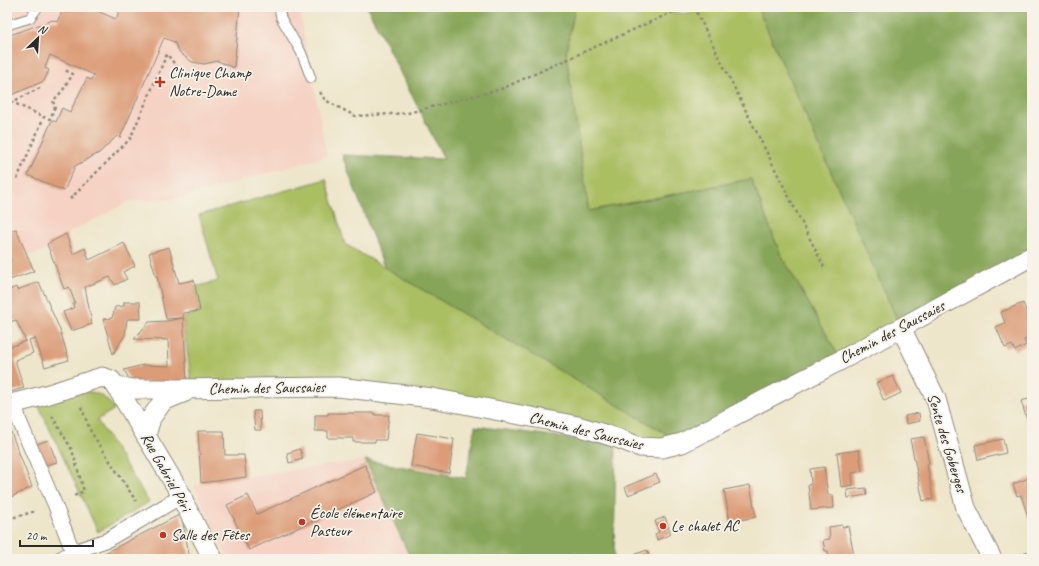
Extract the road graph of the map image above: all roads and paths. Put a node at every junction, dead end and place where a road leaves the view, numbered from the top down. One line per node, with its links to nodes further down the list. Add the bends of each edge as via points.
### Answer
1 (38, 7): 5 (lane, via 30,18)
2 (279, 7): 8 (lane, via 281,18 301,52)
3 (684, 7): 8 (path, via 501,89 408,113 355,116 325,100)
4 (694, 7): 14 (path)
5 (7, 25)
6 (65, 70): 10 (path, via 73,74 53,101 55,107 50,120)
7 (205, 73): 12 (path, via 190,75 177,67 167,54 130,139)
8 (311, 78)
9 (40, 88): 10 (path, via 12,102)
10 (44, 117): 11 (path)
11 (17, 179)
12 (70, 199)
13 (1032, 256): 15 (street, Chemin des Saussaies)
14 (824, 267)
15 (901, 328): 17 (street, Chemin des Saussaies, via 682,443 662,448 640,447 578,426 416,396 338,387); 30 (street, Sente des Goberges, via 936,399 966,508)
16 (116, 386): 17 (street, Chemin des Saussaies); 19 (street, via 111,380 102,377); 21 (street, Rue Gabriel Péri)
17 (192, 389): 21 (street, Chemin des Saussaies, via 163,401 151,418)
18 (80, 402): 24 (path, via 91,432 137,502)
19 (11, 405): 23 (street)
20 (50, 414): 23 (path, via 72,450 84,491)
21 (146, 435): 22 (street, Rue Gabriel Péri)
22 (182, 496): 24 (street); 29 (street, Rue Gabriel Péri)
23 (55, 505): 25 (path); 27 (street)
24 (150, 515): 27 (street, via 107,540)
25 (8, 519)
26 (1032, 550): 31 (path)
27 (73, 552): 28 (street)
28 (60, 559)
29 (213, 559)
30 (992, 559)
31 (1013, 559)

